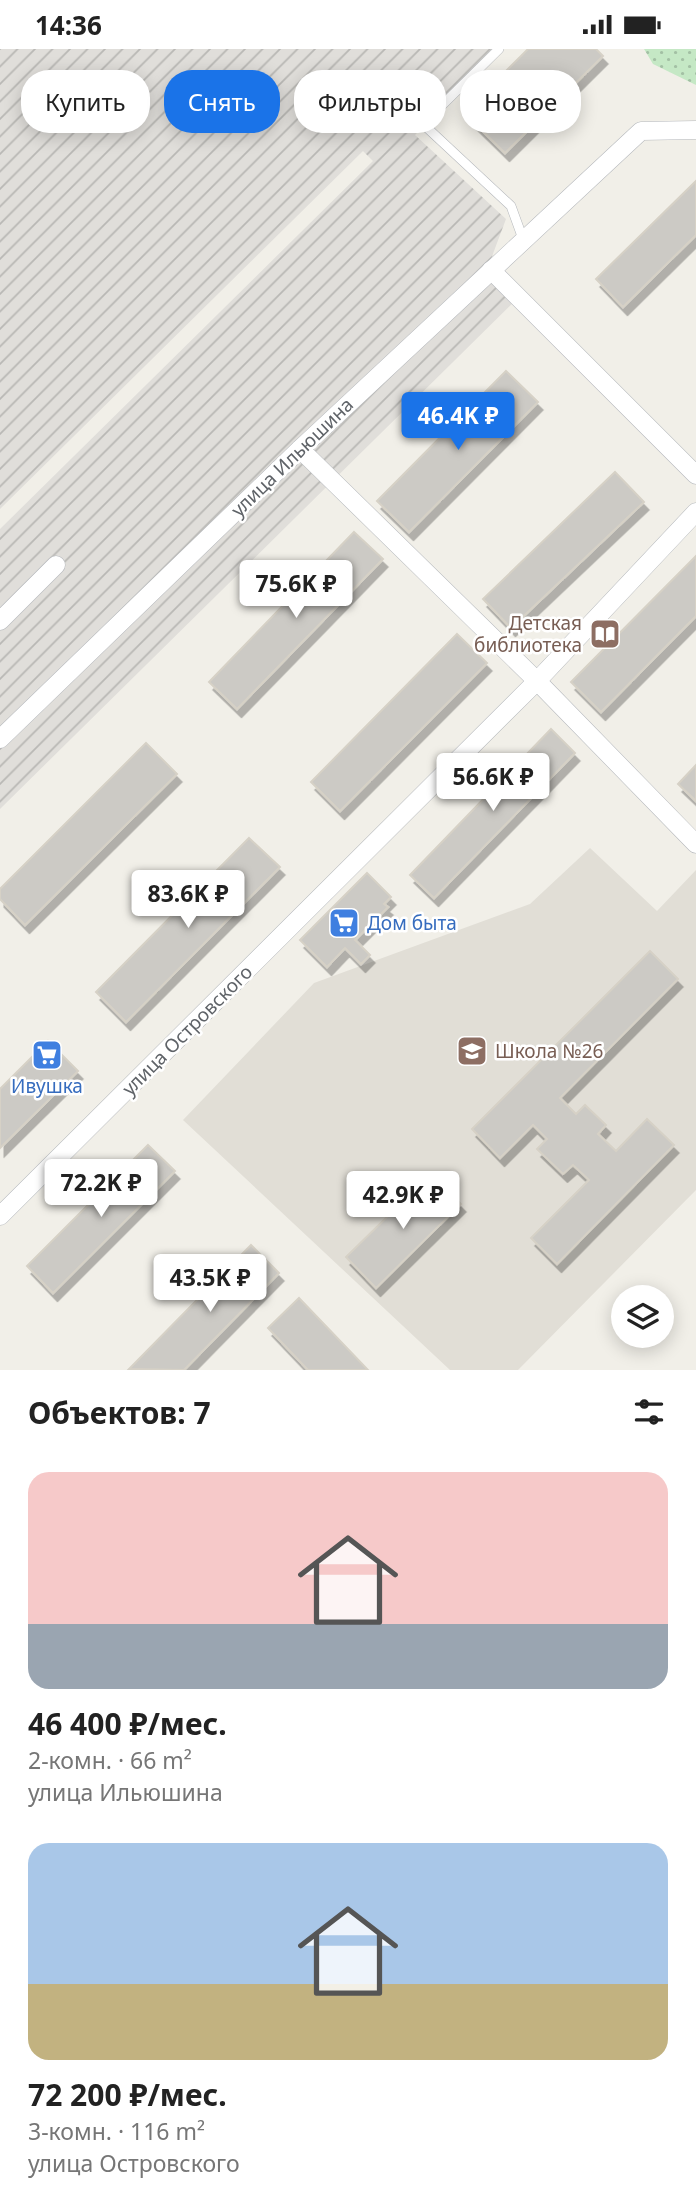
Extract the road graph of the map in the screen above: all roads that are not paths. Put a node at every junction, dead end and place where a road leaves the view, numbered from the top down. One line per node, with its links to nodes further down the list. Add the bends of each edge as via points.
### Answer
1 (499, 49): 3 (lane, via 423,124 511,206)
2 (696, 130): 3 (street, улица Ильюшина, via 641,131)
3 (523, 239): 4 (street, улица Ильюшина)
4 (491, 270): 5 (street, улица Ильюшина); 6 (street)
5 (300, 449): 10 (street); 11 (street, улица Ильюшина)
6 (696, 475)
7 (696, 512): 10 (street, улица Островского)
8 (56, 565): 9 (street)
9 (0, 621)
10 (537, 681): 12 (street); 13 (street, улица Островского)
11 (0, 739)
12 (696, 844)
13 (0, 1216)

